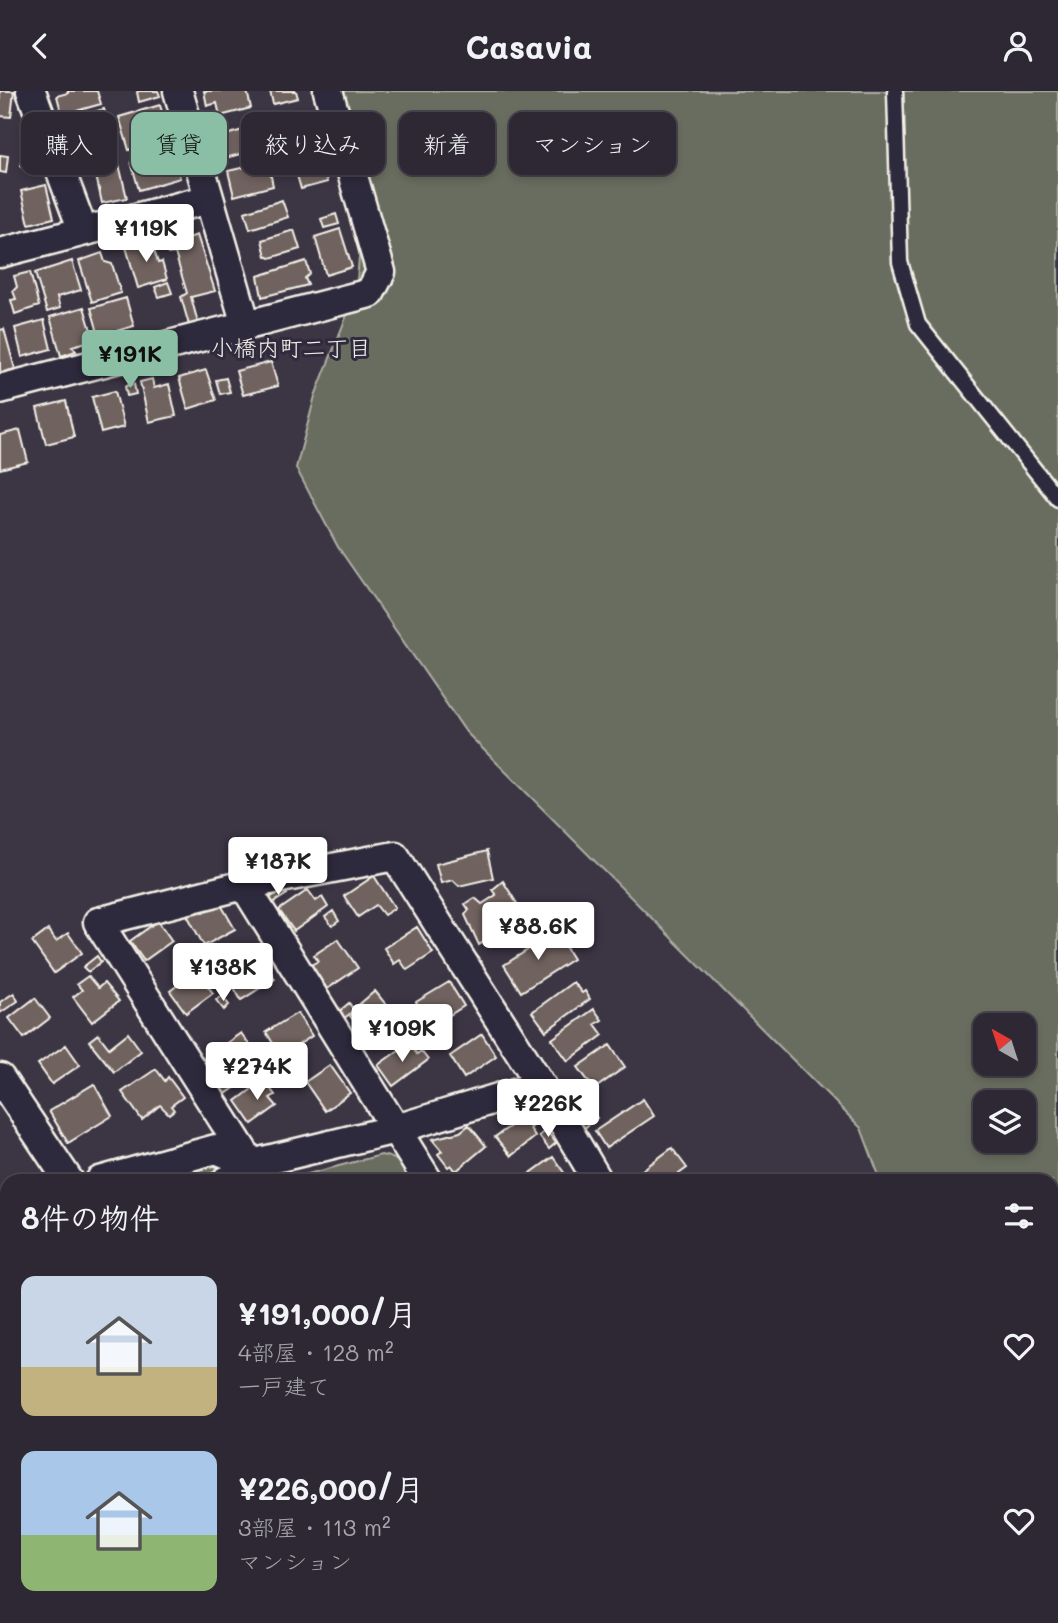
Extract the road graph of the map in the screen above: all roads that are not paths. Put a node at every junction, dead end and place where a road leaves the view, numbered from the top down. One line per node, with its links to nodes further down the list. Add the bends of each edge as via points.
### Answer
1 (31, 91): 6 (street)
2 (178, 91): 5 (street)
3 (328, 91): 8 (street, via 381,272 370,293)
4 (895, 91): 10 (lane, via 900,262 918,324)
5 (209, 199): 6 (street); 8 (street)
6 (83, 231): 7 (street)
7 (0, 253)
8 (246, 325): 9 (street)
9 (0, 389)
10 (1058, 499)
11 (244, 885): 13 (street, via 395,856); 14 (street); 15 (street, via 98,922)
12 (0, 1078): 16 (street)
13 (541, 1085): 14 (street); 19 (street)
14 (396, 1129): 15 (street); 18 (street)
15 (257, 1172): 17 (street, via 216,1149)
16 (64, 1174)
17 (125, 1174)
18 (424, 1174)
19 (594, 1174)

